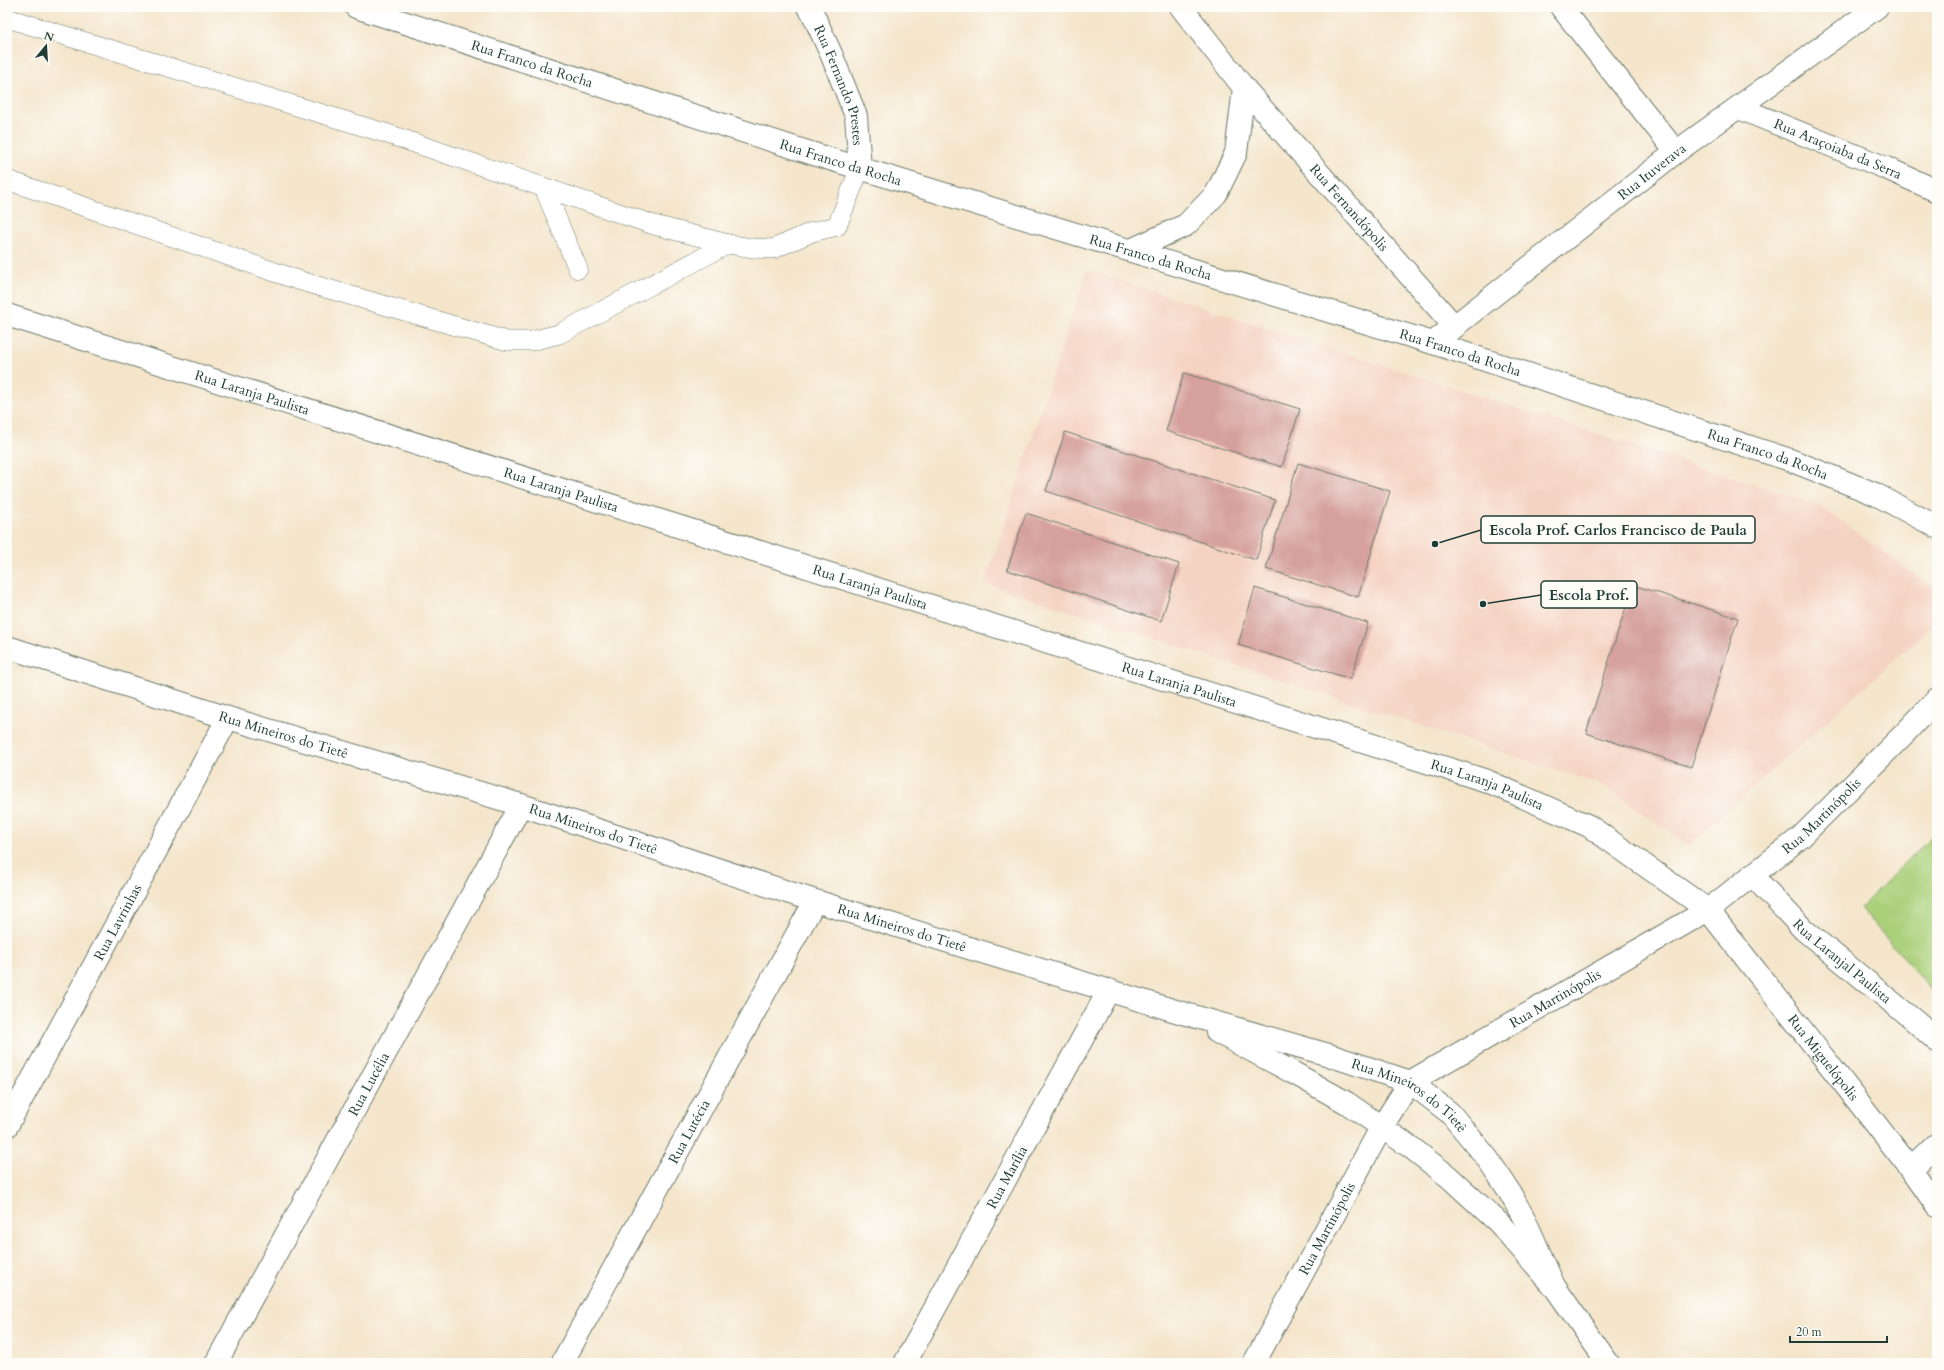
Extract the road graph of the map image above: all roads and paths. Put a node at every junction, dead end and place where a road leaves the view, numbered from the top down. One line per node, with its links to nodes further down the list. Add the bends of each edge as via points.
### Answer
1 (356, 7): 10 (street, Rua Franco da Rocha)
2 (808, 7): 10 (street, Rua Fernando Prestes, via 832,56 856,116)
3 (1181, 7): 7 (street, Rua Fernandópolis)
4 (1561, 7): 9 (street)
5 (1878, 7): 8 (street, Rua Ituverava)
6 (7, 18): 12 (lane, via 385,133)
7 (1244, 88): 15 (street, via 1236,153 1216,194 1186,225); 18 (street, Rua Fernandópolis)
8 (1739, 108): 9 (street, Rua Ituverava); 13 (street, Rua Araçoiaba da Serra, via 1886,168)
9 (1676, 152): 18 (street, Rua Ituverava)
10 (860, 168): 14 (lane, via 837,226 812,232 773,249); 15 (street, Rua Franco da Rocha)
11 (7, 180): 14 (lane, via 301,281 507,341 531,341 559,334)
12 (544, 188): 14 (lane, via 654,225); 16 (lane)
13 (1937, 192)
14 (728, 244)
15 (1131, 250): 19 (street, Rua Franco da Rocha)
16 (578, 269)
17 (7, 315): 27 (street, Rua Laranja Paulista, via 1487,780 1589,826)
18 (1455, 327): 19 (street, Rua Ituverava)
19 (1433, 343): 20 (street, Rua Franco da Rocha, via 1790,460 1875,494)
20 (1937, 527)
21 (7, 647): 23 (street, Rua Mineiros do Tietê)
22 (1937, 699): 25 (street, Rua Martinópolis, via 1801,837)
23 (228, 718): 24 (street, Rua Mineiros do Tietê); 32 (street, Rua Lavrinhas)
24 (521, 805): 26 (street, Rua Mineiros do Tietê); 39 (street, Rua Lucélia)
25 (1752, 875): 27 (street, Rua Martinópolis); 30 (street, Rua Laranjal Paulista, via 1804,930)
26 (815, 901): 28 (street, Rua Mineiros do Tietê); 40 (street, Rua Lutécia)
27 (1708, 910): 31 (street, Rua Martinópolis); 35 (street, Rua Miguelópolis)
28 (1109, 990): 29 (street, Rua Mineiros do Tietê); 41 (street, Rua Marília)
29 (1179, 1012): 31 (street, Rua Mineiros do Tietê, via 1322,1053); 33 (street, Rua Mineiros do Tietê, via 1347,1103)
30 (1937, 1041)
31 (1410, 1082): 33 (street, Rua Martinópolis); 37 (street, Rua Mineiros do Tietê, via 1450,1113 1487,1158 1525,1220)
32 (7, 1126)
33 (1381, 1128): 37 (street, Rua Mineiros do Tietê, via 1413,1149 1460,1188 1498,1223); 42 (street, Rua Martinópolis)
34 (1937, 1144): 35 (street)
35 (1911, 1169): 36 (street, Rua Miguelópolis)
36 (1937, 1206)
37 (1554, 1286): 38 (street, Rua Mineiros do Tietê)
38 (1605, 1361)
39 (216, 1363)
40 (562, 1363)
41 (905, 1363)
42 (1254, 1363)

